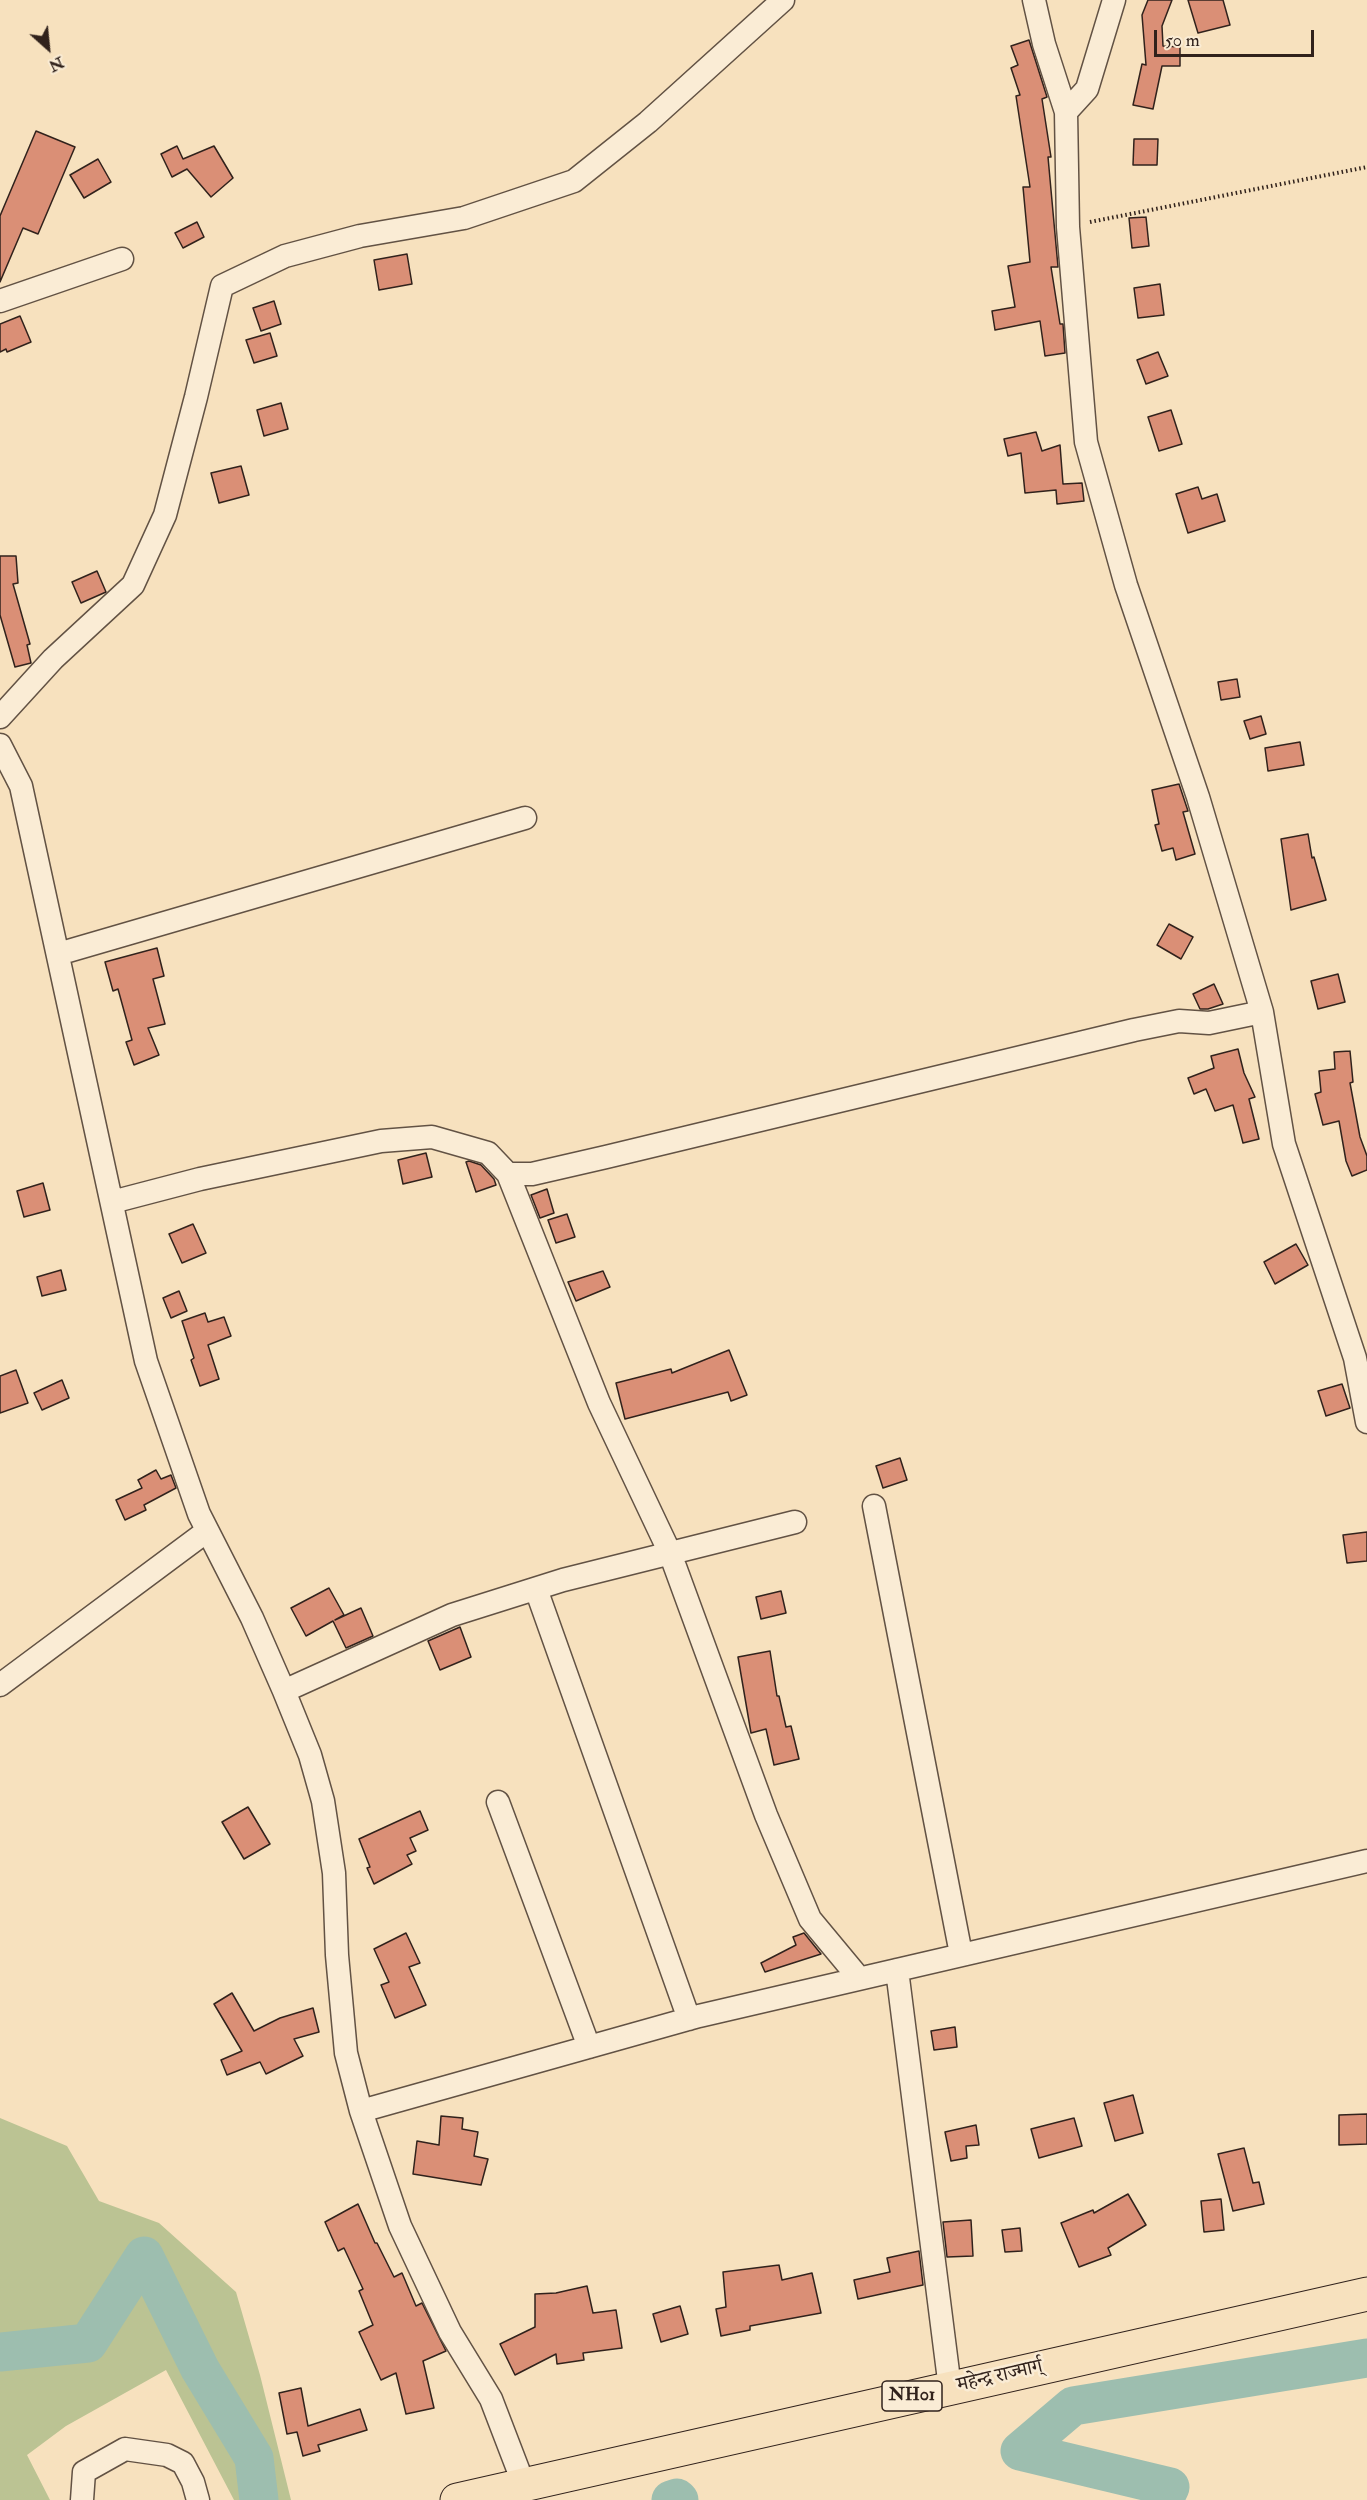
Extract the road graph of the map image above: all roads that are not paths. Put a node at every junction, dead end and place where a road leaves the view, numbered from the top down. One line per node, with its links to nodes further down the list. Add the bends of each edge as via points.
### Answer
1 (783, 0): 7 (street, via 648,122 574,181 464,219 360,236 285,256 222,286 165,515 133,585 53,659)
2 (1034, 0): 4 (street)
3 (1114, 0): 4 (street, via 1087,89)
4 (1066, 112): 11 (street, via 1068,226 1086,442 1126,585 1198,797)
5 (122, 259): 6 (street)
6 (0, 301)
7 (0, 717)
8 (0, 746): 10 (street, via 21,786)
9 (525, 818): 10 (street)
10 (58, 954): 13 (street)
11 (1262, 1012): 12 (street, via 1209,1023 1179,1021 1134,1030 606,1157 532,1174); 14 (street, via 1284,1144 1354,1358)
12 (508, 1174): 13 (street, via 488,1154 432,1137 381,1141); 18 (street, via 599,1403)
13 (112, 1202): 17 (street, via 146,1361)
14 (1367, 1422)
15 (874, 1506): 24 (street)
16 (795, 1522): 18 (street)
17 (207, 1531): 20 (street); 21 (street)
18 (670, 1553): 19 (street); 26 (street, via 766,1815 810,1920)
19 (536, 1589): 21 (street, via 452,1615); 27 (street)
20 (0, 1685)
21 (284, 1690): 29 (street, via 323,1801 334,1873 346,2053)
22 (498, 1802): 28 (street)
23 (1367, 1861): 24 (street)
24 (962, 1954): 25 (street)
25 (897, 1970): 26 (street); 31 (street)
26 (859, 1978): 27 (street)
27 (689, 2019): 28 (street)
28 (589, 2047): 29 (street)
29 (361, 2111): 32 (street, via 400,2226 450,2332 491,2400)
30 (1367, 2294): 31 (highway, महेन्द्र राज्मार्ग् / NH01)
31 (950, 2388): 32 (highway, महेन्द्र राज्मार्ग् / NH01)
32 (524, 2485): 35 (highway, महेन्द्र राज्मार्ग् / NH01)
33 (82, 2500): 34 (street, via 84,2472 125,2449 167,2455 183,2463)
34 (198, 2500)
35 (457, 2500)

